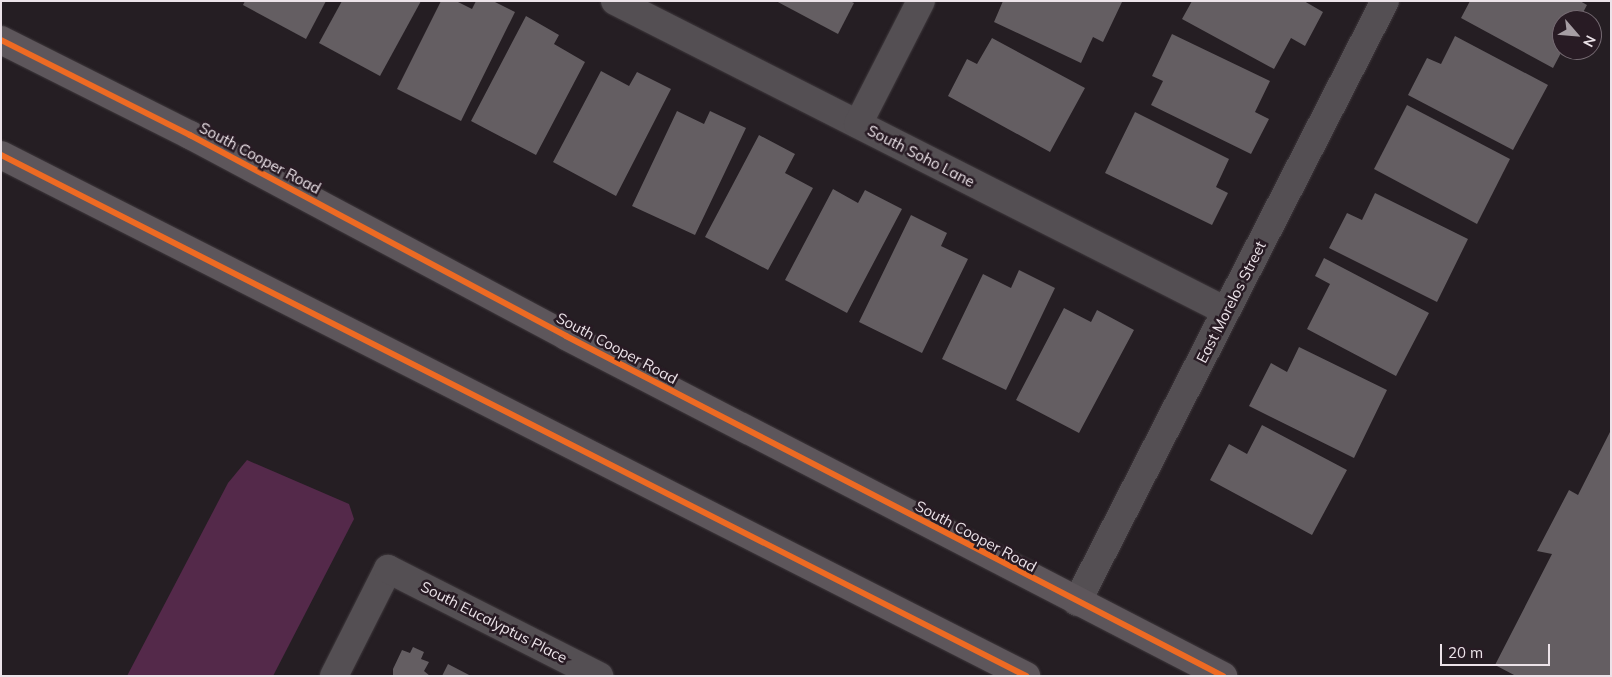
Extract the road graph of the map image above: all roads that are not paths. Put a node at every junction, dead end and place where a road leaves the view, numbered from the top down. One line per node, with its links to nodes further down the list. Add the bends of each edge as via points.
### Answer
1 (615, 1): 5 (street, South Soho Lane)
2 (921, 1): 5 (street)
3 (1385, 1): 7 (street, East Morelos Street)
4 (1, 40): 8 (main road, South Cooper Road, via 190,135 566,336)
5 (858, 124): 7 (street, South Soho Lane)
6 (1, 155): 11 (main road)
7 (1226, 311): 8 (street, East Morelos Street)
8 (1077, 602): 12 (main road, South Cooper Road)
9 (334, 676): 10 (street, South Eucalyptus Place, via 388,569)
10 (600, 676)
11 (1026, 676)
12 (1223, 676)

